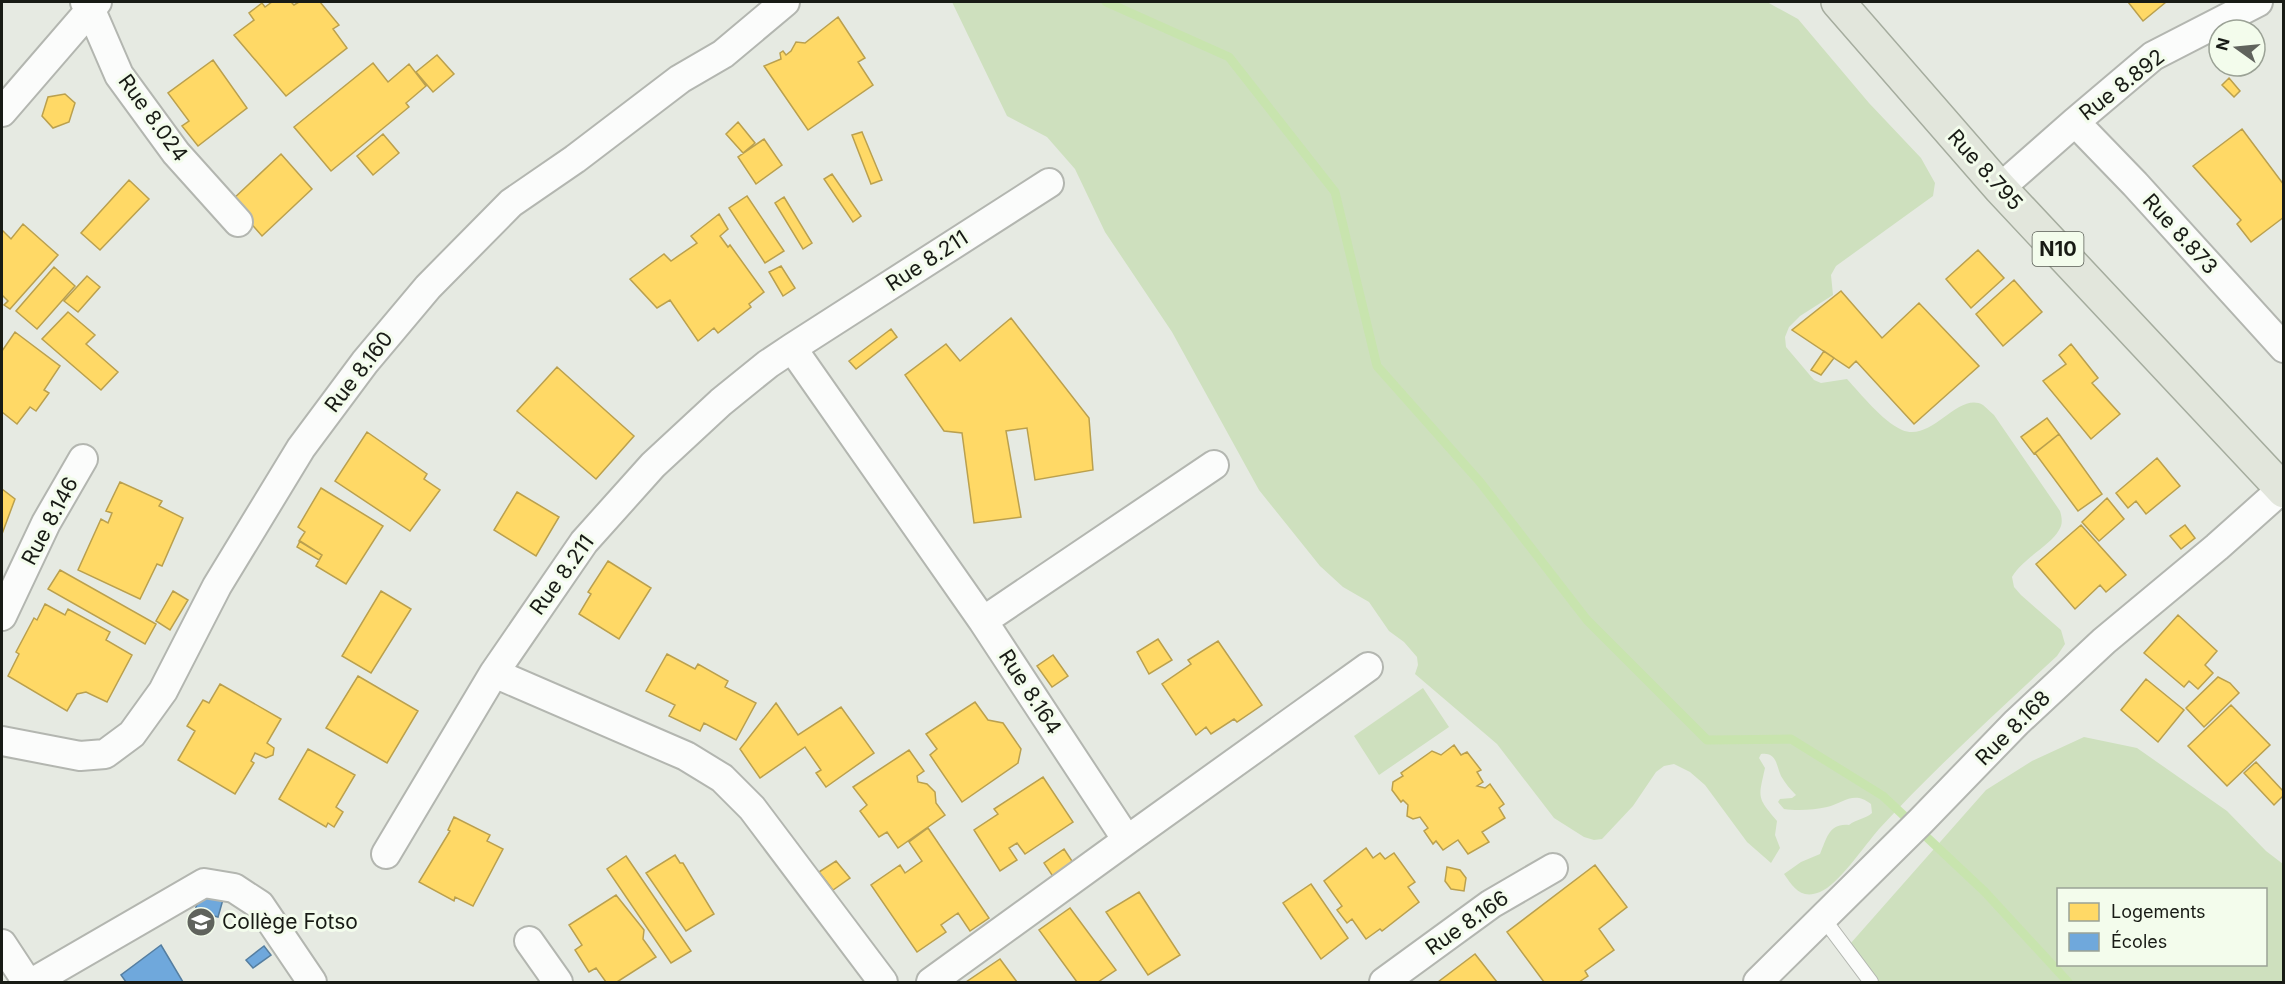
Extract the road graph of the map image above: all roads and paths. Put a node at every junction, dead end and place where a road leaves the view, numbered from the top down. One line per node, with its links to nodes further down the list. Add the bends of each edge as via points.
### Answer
1 (784, 2): 19 (street, Rue 8.160, via 723,54 680,79 511,203 428,287 365,362 301,448 217,586 163,691 132,734 105,754 80,756)
2 (1838, 2): 8 (highway, Rue 8.795 / N10)
3 (2258, 2): 6 (street, Rue 8.892, via 2153,56)
4 (91, 4): 5 (street); 9 (street, Rue 8.024, via 119,75 176,153)
5 (2, 112)
6 (2075, 122): 8 (street, Rue 8.892); 11 (street, Rue 8.873)
7 (1049, 183): 10 (street, Rue 8.211)
8 (2000, 188): 14 (highway, Rue 8.795 / N10)
9 (238, 222)
10 (792, 348): 16 (street, Rue 8.164); 18 (street, Rue 8.211, via 721,402 652,465 584,542)
11 (2283, 348)
12 (83, 459): 15 (street, Rue 8.146, via 46,523)
13 (1214, 465): 16 (street)
14 (2283, 490): 23 (street, Rue 8.168, via 2104,641 2016,723)
15 (2, 616)
16 (983, 621): 20 (street, Rue 8.164)
17 (1368, 667): 20 (street)
18 (494, 673): 21 (street, Rue 8.211); 30 (street, via 686,756 722,778 752,808)
19 (2, 741)
20 (1126, 840): 31 (street)
21 (386, 854)
22 (1554, 868): 32 (street, Rue 8.166, via 1491,904)
23 (1824, 918): 33 (street, Rue 8.168); 34 (lane)
24 (529, 941): 29 (street)
25 (2, 944): 26 (street)
26 (27, 982)
27 (33, 982): 28 (street, via 204,883 234,888 260,905)
28 (312, 982)
29 (558, 982)
30 (882, 982)
31 (931, 982)
32 (1384, 982)
33 (1758, 982)
34 (1871, 982)

